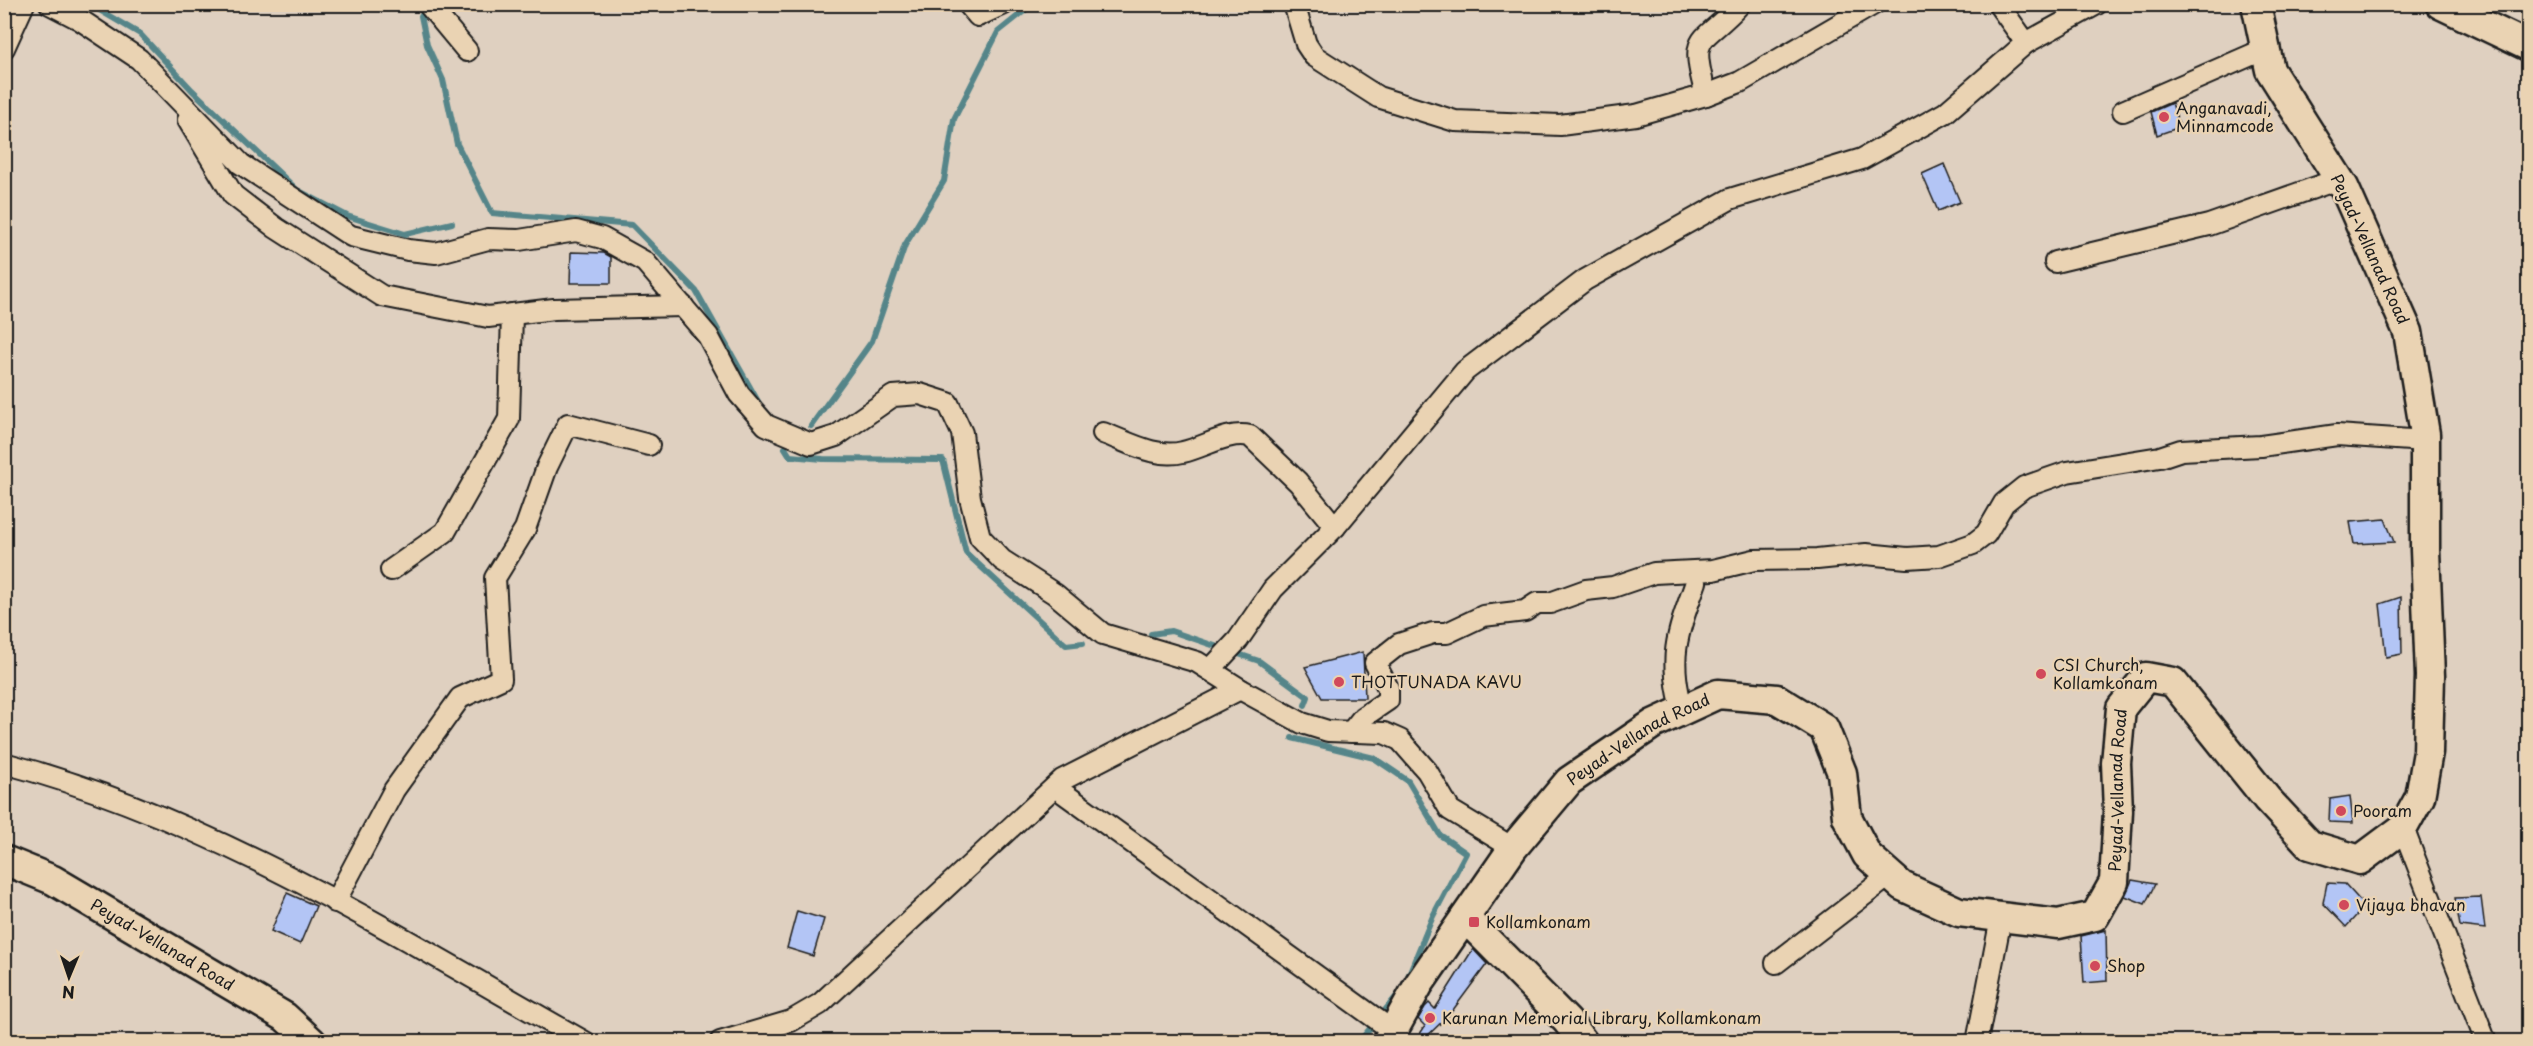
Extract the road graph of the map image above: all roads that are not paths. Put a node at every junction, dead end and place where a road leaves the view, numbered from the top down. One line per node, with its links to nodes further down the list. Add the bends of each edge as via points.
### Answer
1 (24, 4): 15 (street)
2 (50, 4): 18 (street, via 139,59)
3 (428, 4): 17 (street)
4 (968, 4): 5 (street, via 978,16)
5 (1004, 4)
6 (1294, 4): 19 (street, via 1306,44 1314,56 1378,97 1455,121 1560,124 1636,115)
7 (1740, 4): 19 (street, via 1703,36 1697,51)
8 (1874, 4): 19 (street, via 1740,82)
9 (1998, 4): 13 (street)
10 (2097, 4): 13 (street)
11 (2256, 4): 16 (main road, Peyad-Vellanad Road)
12 (2440, 4): 14 (main road)
13 (2026, 43): 28 (street, via 1945,113 1862,159 1730,199 1585,280 1464,371)
14 (2529, 46)
15 (4, 48)
16 (2265, 49): 20 (street); 21 (main road, Peyad-Vellanad Road, via 2270,70)
17 (467, 51)
18 (166, 84): 23 (street, via 241,164 351,236 436,253 488,239 519,240 576,231 602,238 645,262); 24 (street, via 233,195 276,228 382,296 488,317)
19 (1706, 95)
20 (2123, 111)
21 (2340, 179): 22 (street, via 2208,225); 26 (main road, Peyad-Vellanad Road, via 2408,332)
22 (2055, 262)
23 (683, 306): 24 (street); 31 (street, via 708,336 739,394 766,425 811,444 836,436 893,396 920,394 948,403 962,433 970,498 980,537 1002,560 1055,594 1103,634)
24 (512, 314): 29 (street, via 509,418 445,532)
25 (1103, 433): 28 (street, via 1157,453 1182,453 1239,433 1250,436 1298,482)
26 (2425, 441): 34 (street, via 2345,435 2261,446 2181,450 2160,458 2038,480 2004,503 1986,534 1973,544 1939,556 1866,554 1754,560 1713,570 1654,573 1613,587 1537,603 1525,611 1483,616 1448,633 1433,633 1399,644 1375,663 1388,688 1388,700 1363,717); 37 (main road, Peyad-Vellanad Road, via 2428,752 2420,796)
27 (649, 446): 41 (street, via 567,424 525,529 495,578 501,679 460,698 394,790)
28 (1335, 527): 31 (street, via 1273,589)
29 (391, 570)
30 (1696, 582): 33 (street, via 1678,630 1673,664)
31 (1215, 666): 32 (street)
32 (1239, 689): 34 (street, via 1302,723 1328,731); 36 (street)
33 (1683, 711): 38 (main road, Peyad-Vellanad Road, via 1653,724 1569,781); 40 (main road, Peyad-Vellanad Road, via 1718,694 1777,699 1824,728 1842,773 1847,817 1867,855)
34 (1351, 732): 38 (street, via 1384,733 1400,740 1427,771 1450,810)
35 (4, 763): 41 (street, via 169,819)
36 (1055, 787): 45 (street, via 1365,1010); 48 (street, via 820,1004 791,1021)
37 (2403, 828): 43 (main road, Peyad-Vellanad Road, via 2360,860 2310,845 2267,799 2173,682 2146,677 2121,708 2114,882 2095,916 2058,924); 51 (street)
38 (1513, 848): 42 (main road, Peyad-Vellanad Road)
39 (4, 860): 46 (main road, Peyad-Vellanad Road, via 53,880 285,1017)
40 (1890, 875): 43 (main road, Peyad-Vellanad Road, via 1902,886 1959,912); 44 (street)
41 (335, 902): 47 (street)
42 (1465, 918): 45 (main road, Peyad-Vellanad Road); 49 (main road)
43 (2001, 918): 50 (street)
44 (1776, 963)
45 (1389, 1033)
46 (312, 1041)
47 (585, 1041)
48 (720, 1041)
49 (1583, 1041)
50 (1977, 1041)
51 (2486, 1041)

